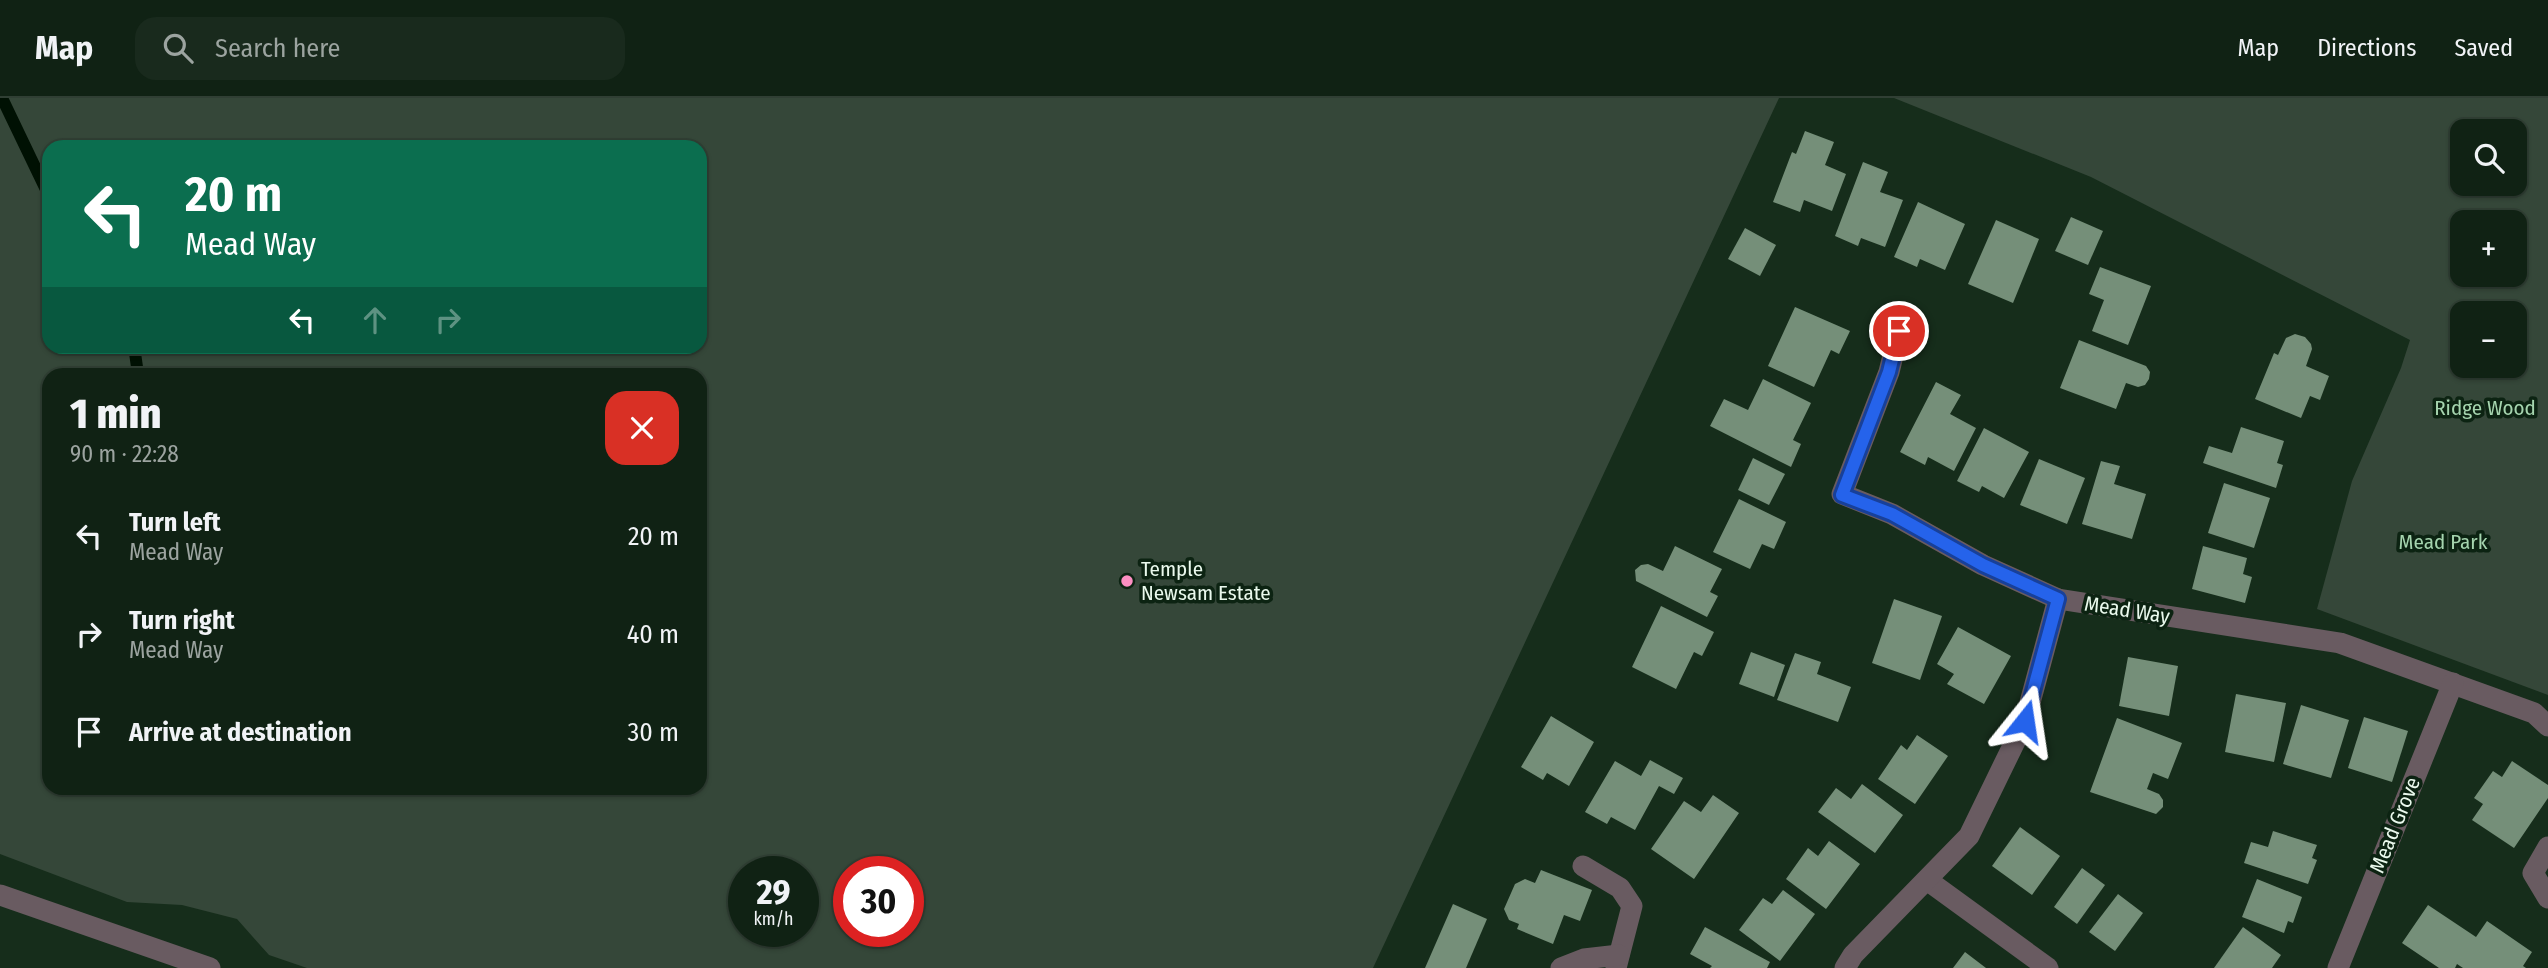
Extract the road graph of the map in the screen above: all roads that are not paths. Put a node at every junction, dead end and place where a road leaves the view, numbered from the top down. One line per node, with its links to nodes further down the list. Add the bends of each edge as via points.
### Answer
1 (1899, 331): 2 (street, Mead Way, via 1889,372 1842,495 1892,514 1983,565)
2 (2058, 599): 3 (street, Mead Way, via 2340,643); 7 (street, via 2025,721 1969,836)
3 (2453, 683): 4 (street, Mead Way, via 2534,713); 15 (street, Mead Grove)
4 (2548, 726)
5 (2548, 847): 9 (street, via 2533,873)
6 (1583, 866): 10 (street, via 1620,888 1632,906)
7 (1927, 880): 13 (street); 14 (street)
8 (0, 895): 11 (street)
9 (2548, 898)
10 (1618, 961): 12 (street, via 1584,959)
11 (210, 968)
12 (1561, 968)
13 (1845, 968)
14 (2048, 968)
15 (2338, 968)

